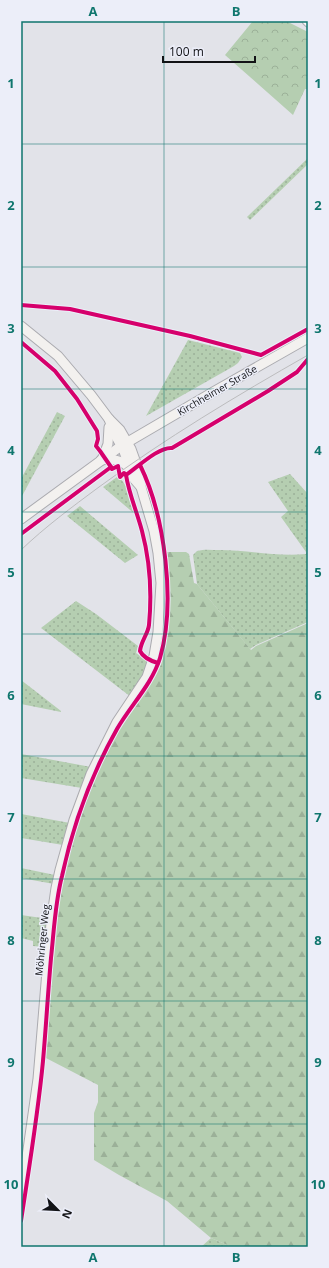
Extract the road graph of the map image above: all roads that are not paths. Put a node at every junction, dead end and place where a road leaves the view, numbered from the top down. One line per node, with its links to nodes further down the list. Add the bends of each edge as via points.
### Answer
1 (306, 21): 2 (street)
2 (308, 23)
3 (21, 326): 5 (street, via 65,364)
4 (308, 338): 6 (street, Kirchheimer Straße)
5 (109, 419): 6 (street, via 119,428); 7 (street, via 108,444 106,453)
6 (124, 444): 7 (street, Kirchheimer Straße); 8 (street, Möhringer Weg); 9 (street, Möhringer Weg, via 140,474)
7 (100, 460): 8 (street, via 118,460); 10 (street, Kirchheimer Straße)
8 (131, 471): 9 (street, Möhringer Weg)
9 (141, 488): 11 (street, Möhringer Weg, via 153,527 160,569 160,610 156,650 147,677 114,727 90,774 60,870 53,907 36,1094)
10 (21, 519)
11 (21, 1199)

